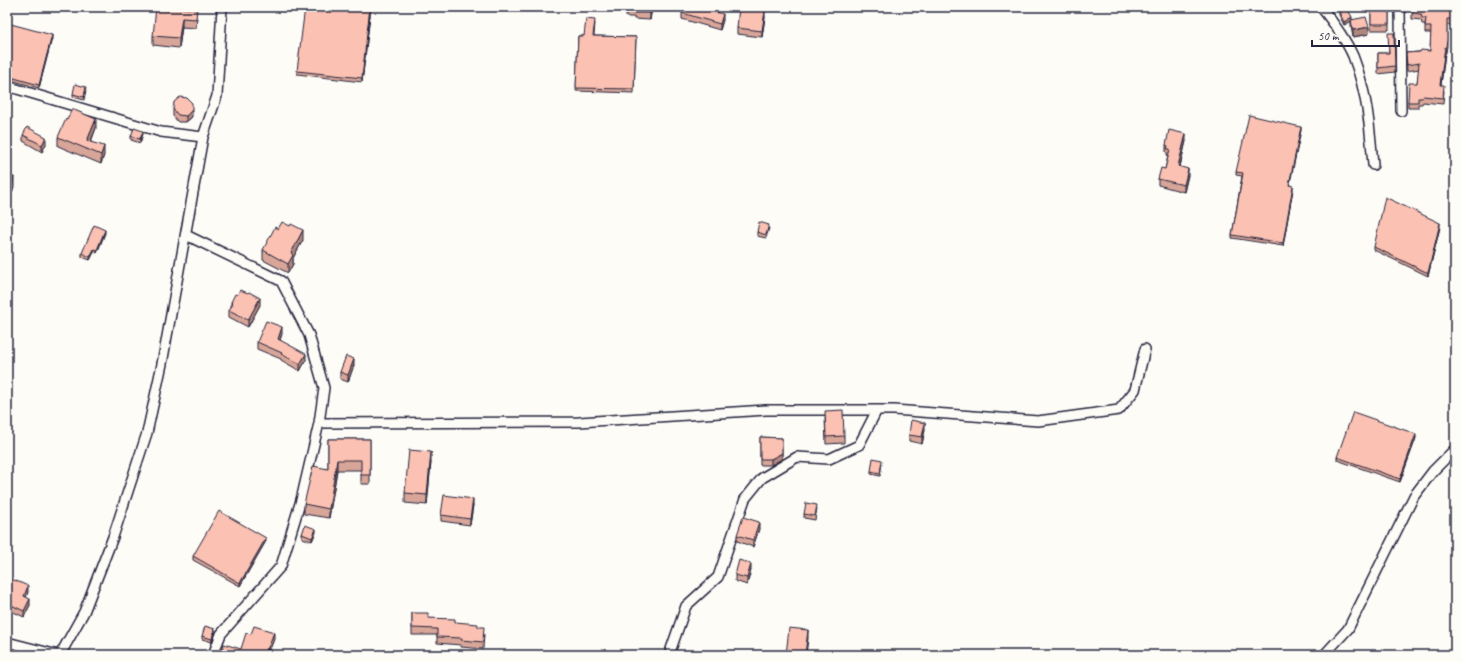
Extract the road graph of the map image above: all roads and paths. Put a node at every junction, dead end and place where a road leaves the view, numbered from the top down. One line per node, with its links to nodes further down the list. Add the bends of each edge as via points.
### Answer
1 (222, 7): 6 (street, via 217,96)
2 (1321, 7): 7 (street, via 1353,56 1368,108)
3 (1400, 7): 5 (street)
4 (7, 86): 6 (street, via 161,132)
5 (1402, 111)
6 (203, 137): 8 (street)
7 (1373, 165)
8 (186, 235): 11 (street, via 280,281 309,335 324,388); 14 (street, via 147,433 84,612)
9 (1145, 350): 10 (street, via 1135,390 1119,410 1038,421)
10 (877, 410): 11 (street, via 766,410 579,422); 16 (street, via 859,445 829,459 797,457 762,478 745,499 718,577 686,606)
11 (319, 423): 15 (street, via 301,500 281,566 221,634)
12 (1455, 448): 17 (street, via 1432,471 1414,496 1348,629)
13 (7, 642): 14 (street)
14 (59, 655)
15 (213, 655)
16 (669, 655)
17 (1324, 655)

